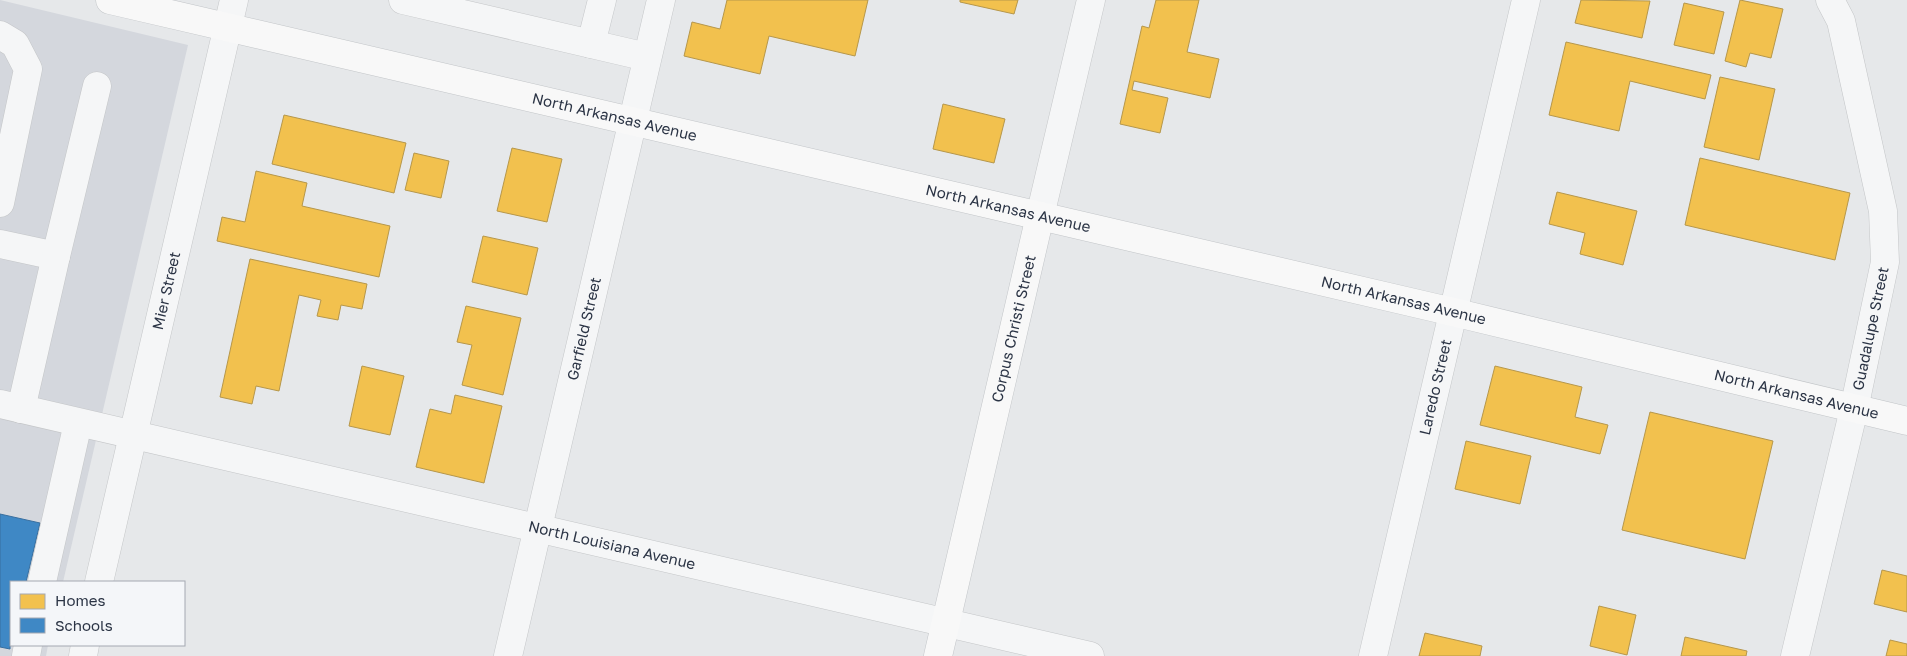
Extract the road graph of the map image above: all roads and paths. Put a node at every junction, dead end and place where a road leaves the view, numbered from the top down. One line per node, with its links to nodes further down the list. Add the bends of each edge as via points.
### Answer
1 (110, 0): 9 (main road, North Arkansas Avenue)
2 (234, 0): 9 (street, Mier Street)
3 (404, 0): 11 (street)
4 (602, 0): 11 (street)
5 (661, 0): 12 (street, Garfield Street)
6 (1090, 0): 16 (street, Corpus Christi Street)
7 (1526, 0): 19 (street, Laredo Street)
8 (1830, 0): 21 (street, Guadalupe Street, via 1841,21 1883,211 1885,262)
9 (228, 27): 14 (main road, North Arkansas Avenue); 24 (street, Mier Street)
10 (0, 35): 15 (street, via 15,44 28,69)
11 (591, 44): 12 (street)
12 (647, 56): 14 (street, Garfield Street)
13 (97, 86): 18 (street)
14 (632, 122): 16 (main road, North Arkansas Avenue); 25 (street, Garfield Street)
15 (0, 203)
16 (1040, 216): 19 (main road, North Arkansas Avenue); 28 (main road, Corpus Christi Street)
17 (0, 244): 18 (street)
18 (56, 256): 20 (street)
19 (1453, 312): 21 (main road, North Arkansas Avenue); 32 (street, Laredo Street)
20 (10, 406): 23 (street, North Louisiana Avenue)
21 (1854, 409): 22 (main road, North Arkansas Avenue); 33 (street, Guadalupe Street)
22 (1907, 421)
23 (78, 423): 24 (street, North Louisiana Avenue); 26 (street)
24 (133, 436): 25 (street, North Louisiana Avenue); 27 (street, Mier Street)
25 (537, 529): 28 (street, North Louisiana Avenue); 29 (street, Garfield Street)
26 (42, 581)
27 (99, 581)
28 (945, 623): 30 (main road, Corpus Christi Street); 31 (street, North Louisiana Avenue)
29 (508, 656)
30 (938, 656)
31 (1090, 656)
32 (1373, 656)
33 (1795, 656)

